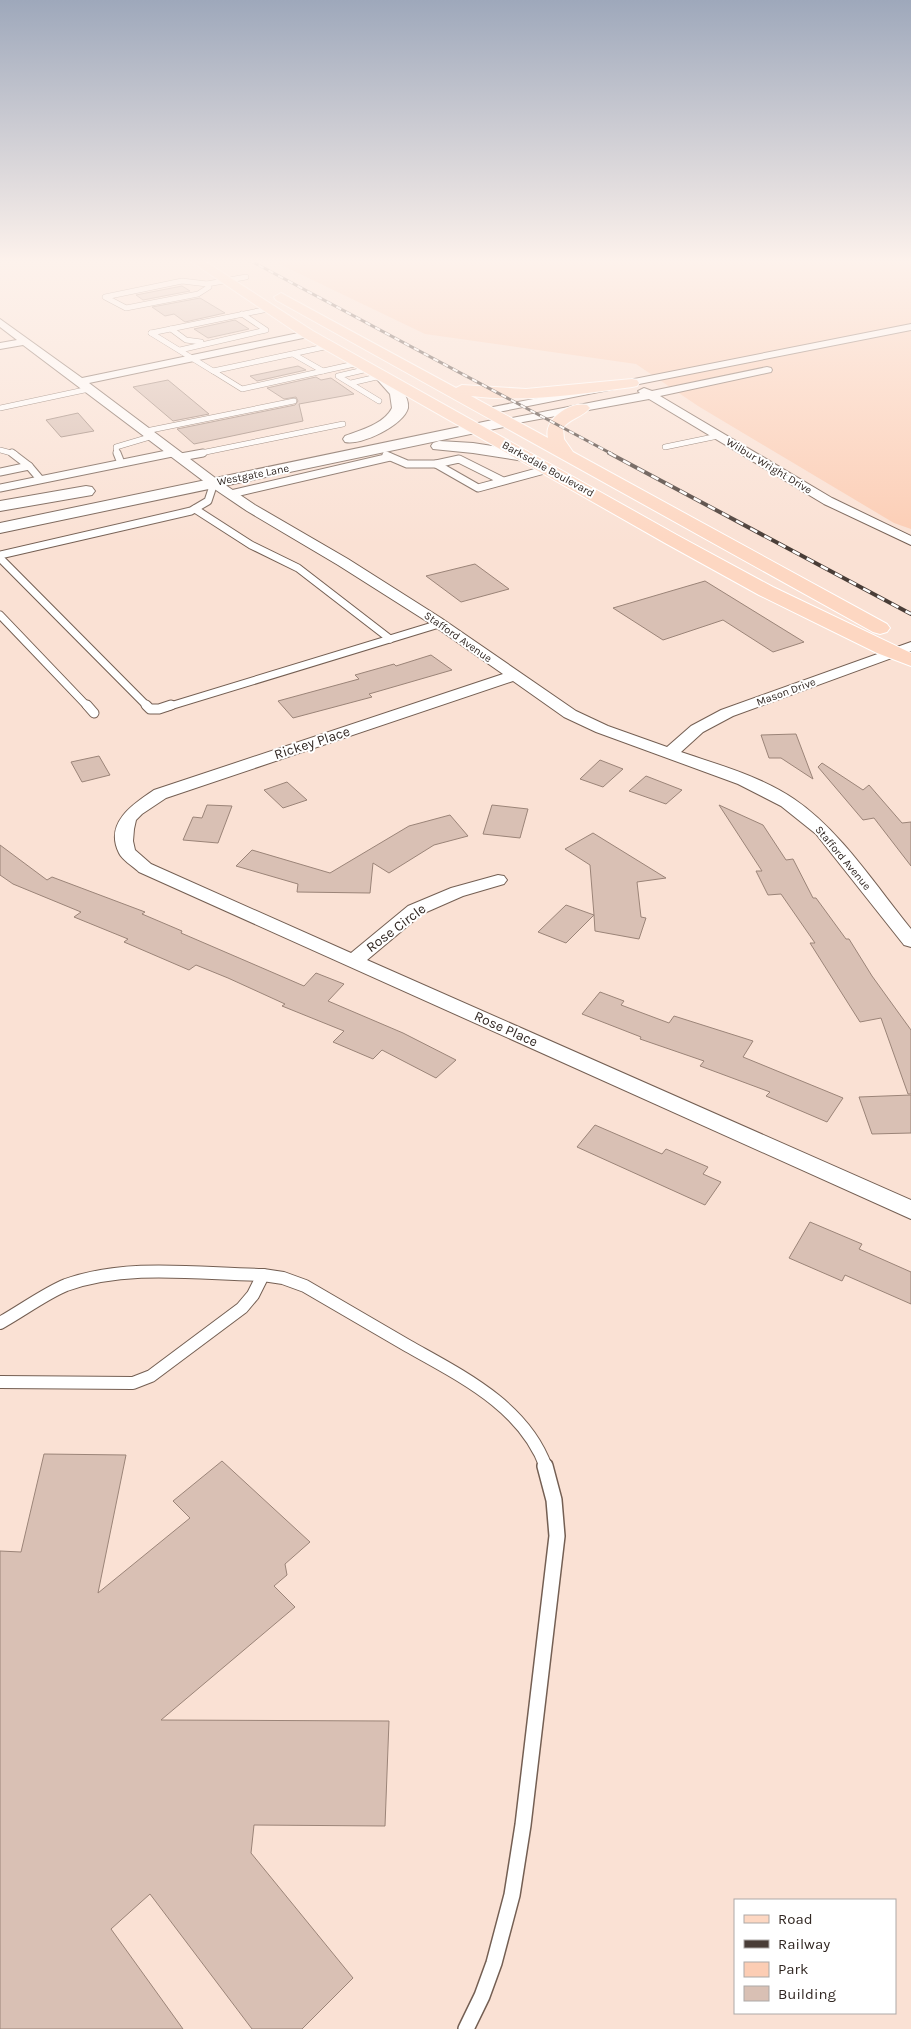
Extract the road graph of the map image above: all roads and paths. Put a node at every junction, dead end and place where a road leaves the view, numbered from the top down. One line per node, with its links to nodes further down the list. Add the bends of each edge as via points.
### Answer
1 (44, 355): 16 (street, Stafford Avenue)
2 (188, 355): 9 (lane)
3 (209, 355): 9 (street)
4 (290, 355): 12 (lane)
5 (294, 355): 13 (lane)
6 (344, 355): 11 (main road, Barksdale Boulevard)
7 (386, 355): 17 (main road, Barksdale Boulevard)
8 (773, 355): 15 (street)
9 (193, 358): 12 (lane); 16 (street)
10 (776, 368): 18 (street)
11 (370, 369): 13 (lane); 14 (lane); 14 (lane, via 338,376); 24 (main road, Barksdale Boulevard); 30 (main road, via 398,396 400,410 380,428)
12 (213, 370): 13 (lane, via 242,389)
13 (323, 371)
14 (351, 383): 20 (lane)
15 (632, 383): 17 (main road, via 528,395 480,393); 18 (street, Wilbur Wright Drive); 23 (street)
16 (85, 385): 21 (lane); 28 (street, Stafford Avenue)
17 (440, 385): 23 (main road, Barksdale Boulevard)
18 (650, 395): 22 (street); 29 (street, Wilbur Wright Drive)
19 (294, 400): 28 (lane)
20 (379, 401)
21 (0, 408)
22 (582, 408): 25 (street); 36 (main road, via 565,416 554,430 556,440)
23 (488, 411): 24 (main road, Westgate Lane); 25 (main road, Barksdale Boulevard)
24 (456, 418): 27 (main road, Barksdale Boulevard); 30 (main road, Westgate Lane)
25 (506, 422): 27 (main road, Westgate Lane); 36 (main road, Barksdale Boulevard)
26 (343, 424): 34 (lane)
27 (475, 428): 33 (main road, Westgate Lane); 35 (main road, Barksdale Boulevard)
28 (150, 434): 34 (street, Stafford Avenue); 37 (lane, via 115,448)
29 (718, 436): 31 (lane); 55 (street, Wilbur Wright Drive, via 828,501)
30 (351, 439): 41 (main road, Westgate Lane)
31 (665, 447)
32 (0, 450): 39 (lane, via 14,454)
33 (382, 452): 35 (main road, via 458,446); 38 (lane, via 407,464); 46 (main road, Westgate Lane); 48 (lane)
34 (178, 455): 37 (lane); 41 (street, Stafford Avenue)
35 (524, 456): 40 (main road, Barksdale Boulevard)
36 (568, 456): 53 (main road, Barksdale Boulevard)
37 (121, 463): 44 (lane)
38 (436, 464): 45 (lane, via 459,459); 45 (lane, via 478,488)
39 (29, 466): 42 (lane); 44 (lane)
40 (548, 469): 45 (lane); 54 (main road, Barksdale Boulevard)
41 (197, 470): 43 (main road, Westgate Lane); 46 (street, Stafford Avenue)
42 (0, 472)
43 (177, 474)
44 (40, 479): 47 (lane)
45 (503, 481)
46 (214, 483): 48 (street, Stafford Avenue); 50 (lane, via 212,497); 52 (main road, Westgate Lane)
47 (0, 488)
48 (231, 494): 58 (street, Stafford Avenue)
49 (0, 506): 51 (main road, via 100,490)
50 (195, 509): 56 (lane); 59 (lane, via 251,545 298,568)
51 (0, 513)
52 (0, 528)
53 (702, 529): 54 (main road); 60 (main road, Barksdale Boulevard)
54 (671, 539): 61 (main road, Barksdale Boulevard, via 766,591)
55 (911, 541)
56 (0, 556): 59 (lane, via 150,709 159,709)
57 (0, 615): 64 (lane)
58 (439, 624): 59 (lane); 63 (street, Stafford Avenue)
59 (390, 639)
60 (911, 645): 61 (street, Mason Drive)
61 (893, 653): 62 (main road, Barksdale Boulevard); 65 (street, Mason Drive, via 727,713 697,729)
62 (911, 660)
63 (513, 676): 65 (street, Stafford Avenue, via 584,722); 66 (street, Rickey Place, via 160,794 136,810)
64 (94, 713)
65 (670, 753): 68 (street, Stafford Avenue, via 744,780 804,814 844,856)
66 (125, 829): 69 (street, Rose Place, via 127,852 145,868)
67 (498, 880): 69 (street, Rose Circle, via 456,892 415,910)
68 (911, 941)
69 (353, 961): 70 (street, Rose Place)
70 (911, 1210)
71 (263, 1275): 72 (lane, via 111,1274 64,1286); 73 (lane, via 242,1308 151,1376 133,1384); 74 (lane, via 305,1286 475,1384 521,1424 536,1445 547,1470 557,1536 518,1869 492,1970)
72 (0, 1323)
73 (0, 1382)
74 (466, 2029)

